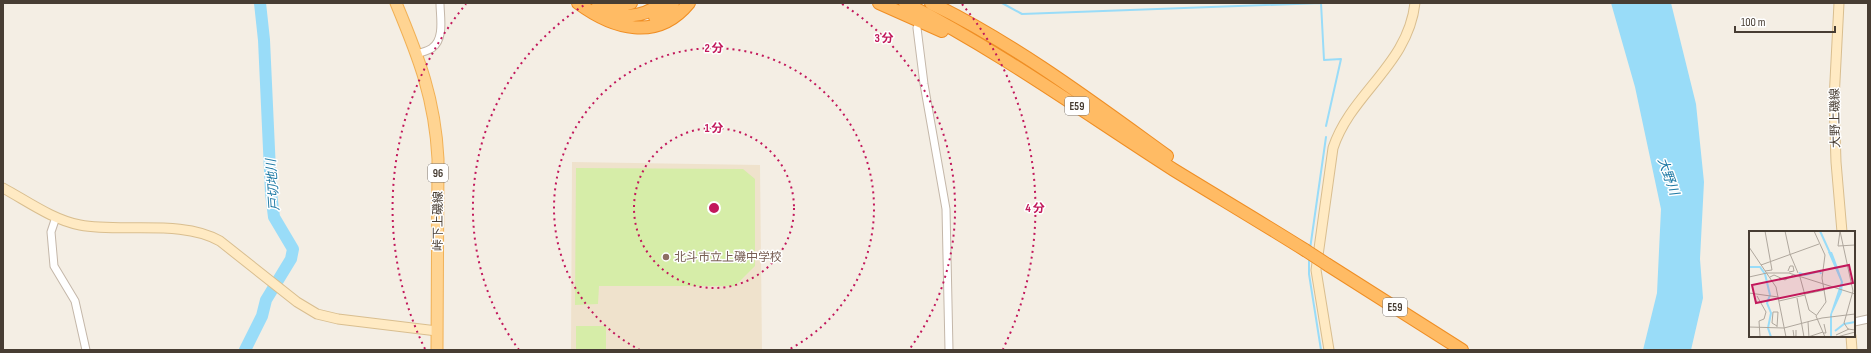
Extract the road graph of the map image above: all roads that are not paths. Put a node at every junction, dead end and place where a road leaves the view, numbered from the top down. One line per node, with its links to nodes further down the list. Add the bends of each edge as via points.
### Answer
1 (396, 3): 16 (main road, 峠下上磯線 / 96)
2 (440, 3): 16 (street, via 440,32 437,42 432,48)
3 (578, 3): 14 (highway, via 598,17)
4 (630, 3): 12 (highway, via 612,7)
5 (661, 3): 12 (highway, via 643,14 622,17 606,13)
6 (673, 3): 14 (highway, via 655,17 640,23)
7 (689, 3): 14 (highway, via 662,23 635,28)
8 (879, 3): 17 (highway)
9 (905, 3): 17 (highway, E59)
10 (1415, 3): 29 (street, via 1410,28 1402,46 1355,110 1333,148 1316,270)
11 (1839, 3): 21 (street, 大野上磯線, via 1834,100)
12 (590, 4)
13 (935, 4): 19 (highway, E59, via 1013,48)
14 (616, 25)
15 (917, 28): 28 (street, via 946,209)
16 (417, 54): 24 (main road, 峠下上磯線 / 96, via 424,72 437,131)
17 (1034, 77): 19 (highway, E59, via 1175,170)
18 (3, 188): 20 (street)
19 (1246, 213): 30 (highway, E59, bridge)
20 (56, 217): 24 (street, via 86,226 199,232 213,237 311,311 331,318); 26 (street, via 51,232 54,266 75,301)
21 (1842, 231)
22 (1868, 319): 23 (street)
23 (1855, 322)
24 (437, 331): 27 (main road, 峠下上磯線 / 96)
25 (1851, 337): 31 (street)
26 (86, 350)
27 (437, 350)
28 (949, 350)
29 (1328, 350)
30 (1462, 350)
31 (1852, 350)

